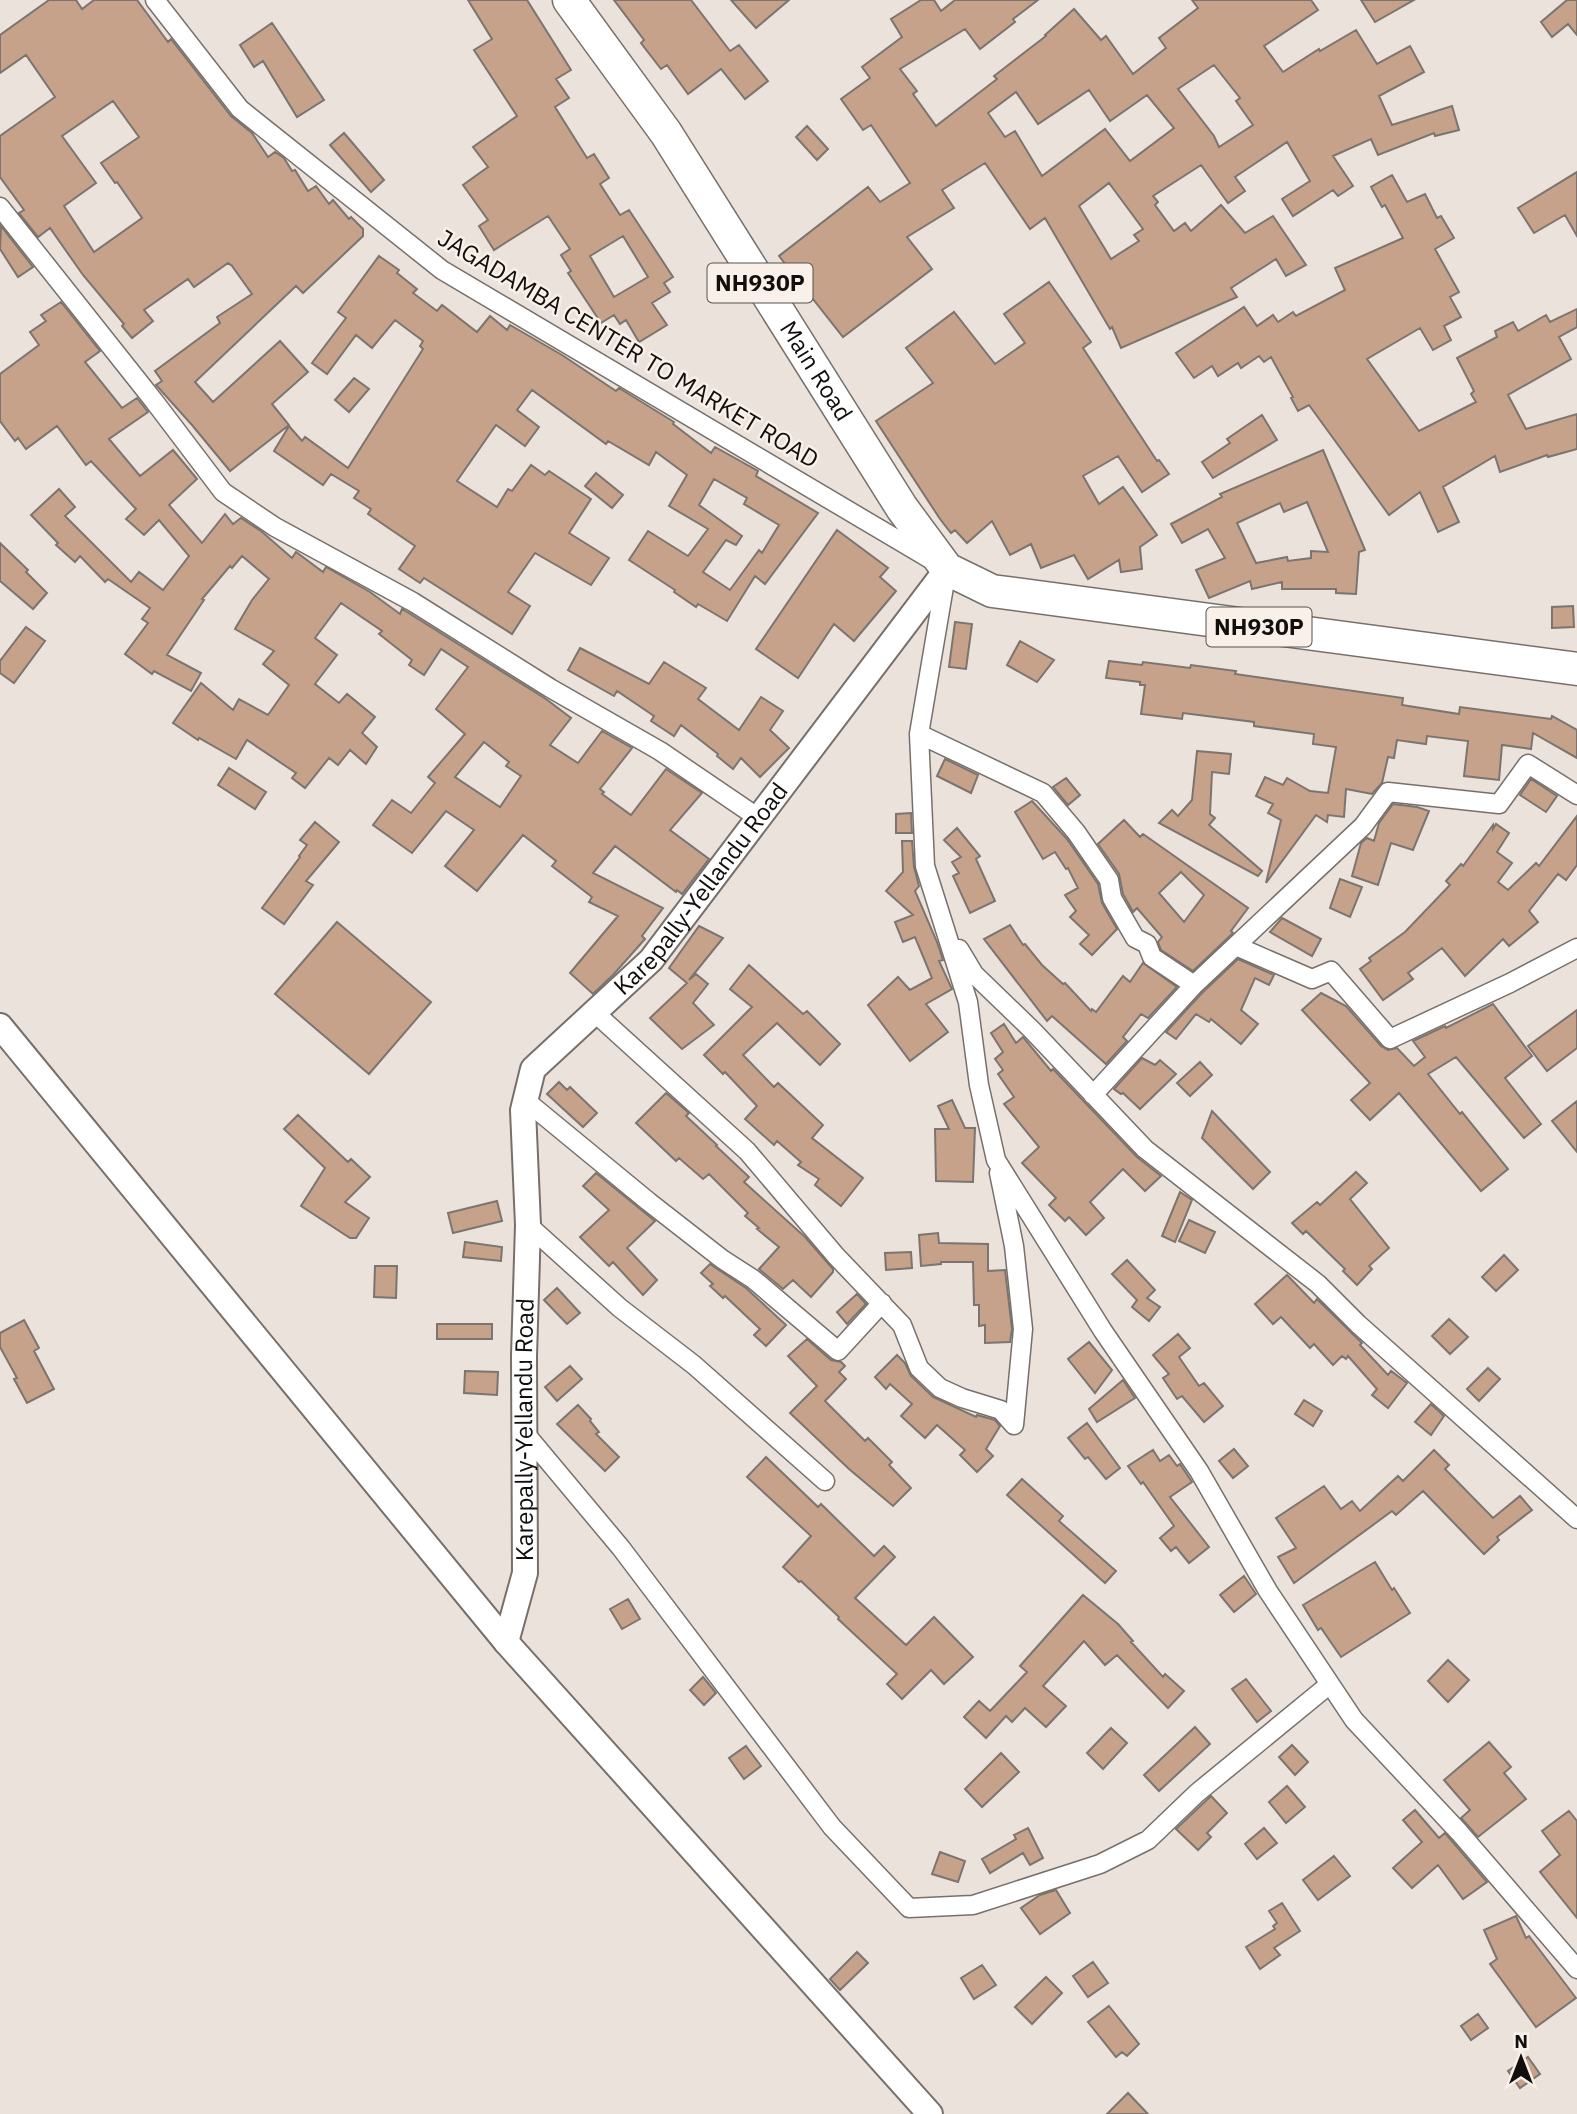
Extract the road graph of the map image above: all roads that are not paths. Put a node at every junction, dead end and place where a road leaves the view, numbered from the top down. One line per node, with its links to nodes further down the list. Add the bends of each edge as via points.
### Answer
1 (155, 0): 4 (street, JAGADAMBA CENTER TO MARKET ROAD, via 240,109 442,270)
2 (569, 0): 4 (highway, Main Road / NH930P, via 666,133 902,508)
3 (0, 207): 8 (street, via 223,492 275,527 413,602 660,751)
4 (947, 569): 5 (highway, NH930P, via 992,591); 6 (street); 8 (street, Karepally-Yellandu Road)
5 (1577, 669)
6 (919, 734): 9 (street, via 925,866); 12 (street, via 1043,793 1109,880 1112,898 1135,938 1147,944 1152,957)
7 (1577, 795): 10 (street, via 1528,764 1499,804 1388,792 1363,826)
8 (757, 817): 13 (street, Karepally-Yellandu Road, via 651,960)
9 (945, 928): 15 (street, via 974,974); 17 (street, via 968,1002 979,1085)
10 (1236, 946): 11 (street, via 1312,979 1331,971 1390,1039); 12 (street)
11 (1577, 948)
12 (1194, 985): 15 (street)
13 (594, 1012): 16 (street, Karepally-Yellandu Road, via 533,1069); 19 (street, via 747,1151)
14 (0, 1026): 23 (street)
15 (1093, 1095): 22 (street, via 1145,1149 1318,1284)
16 (525, 1100): 18 (street, Karepally-Yellandu Road); 19 (street, via 838,1351)
17 (996, 1160): 19 (street, via 1014,1246 1023,1329 1014,1425 1001,1410 940,1388 919,1368 902,1325); 24 (street, via 1103,1331 1199,1471 1268,1591)
18 (528, 1225): 20 (street, Karepally-Yellandu Road); 21 (street)
19 (882, 1303)
20 (524, 1432): 23 (street, Karepally-Yellandu Road, via 525,1573); 24 (street, via 621,1548 832,1827 909,1908 973,1905 1100,1864 1148,1840 1206,1785)
21 (825, 1481)
22 (1577, 1519)
23 (506, 1642): 26 (street)
24 (1330, 1684): 25 (street, via 1354,1720)
25 (1577, 1969)
26 (930, 2114)

